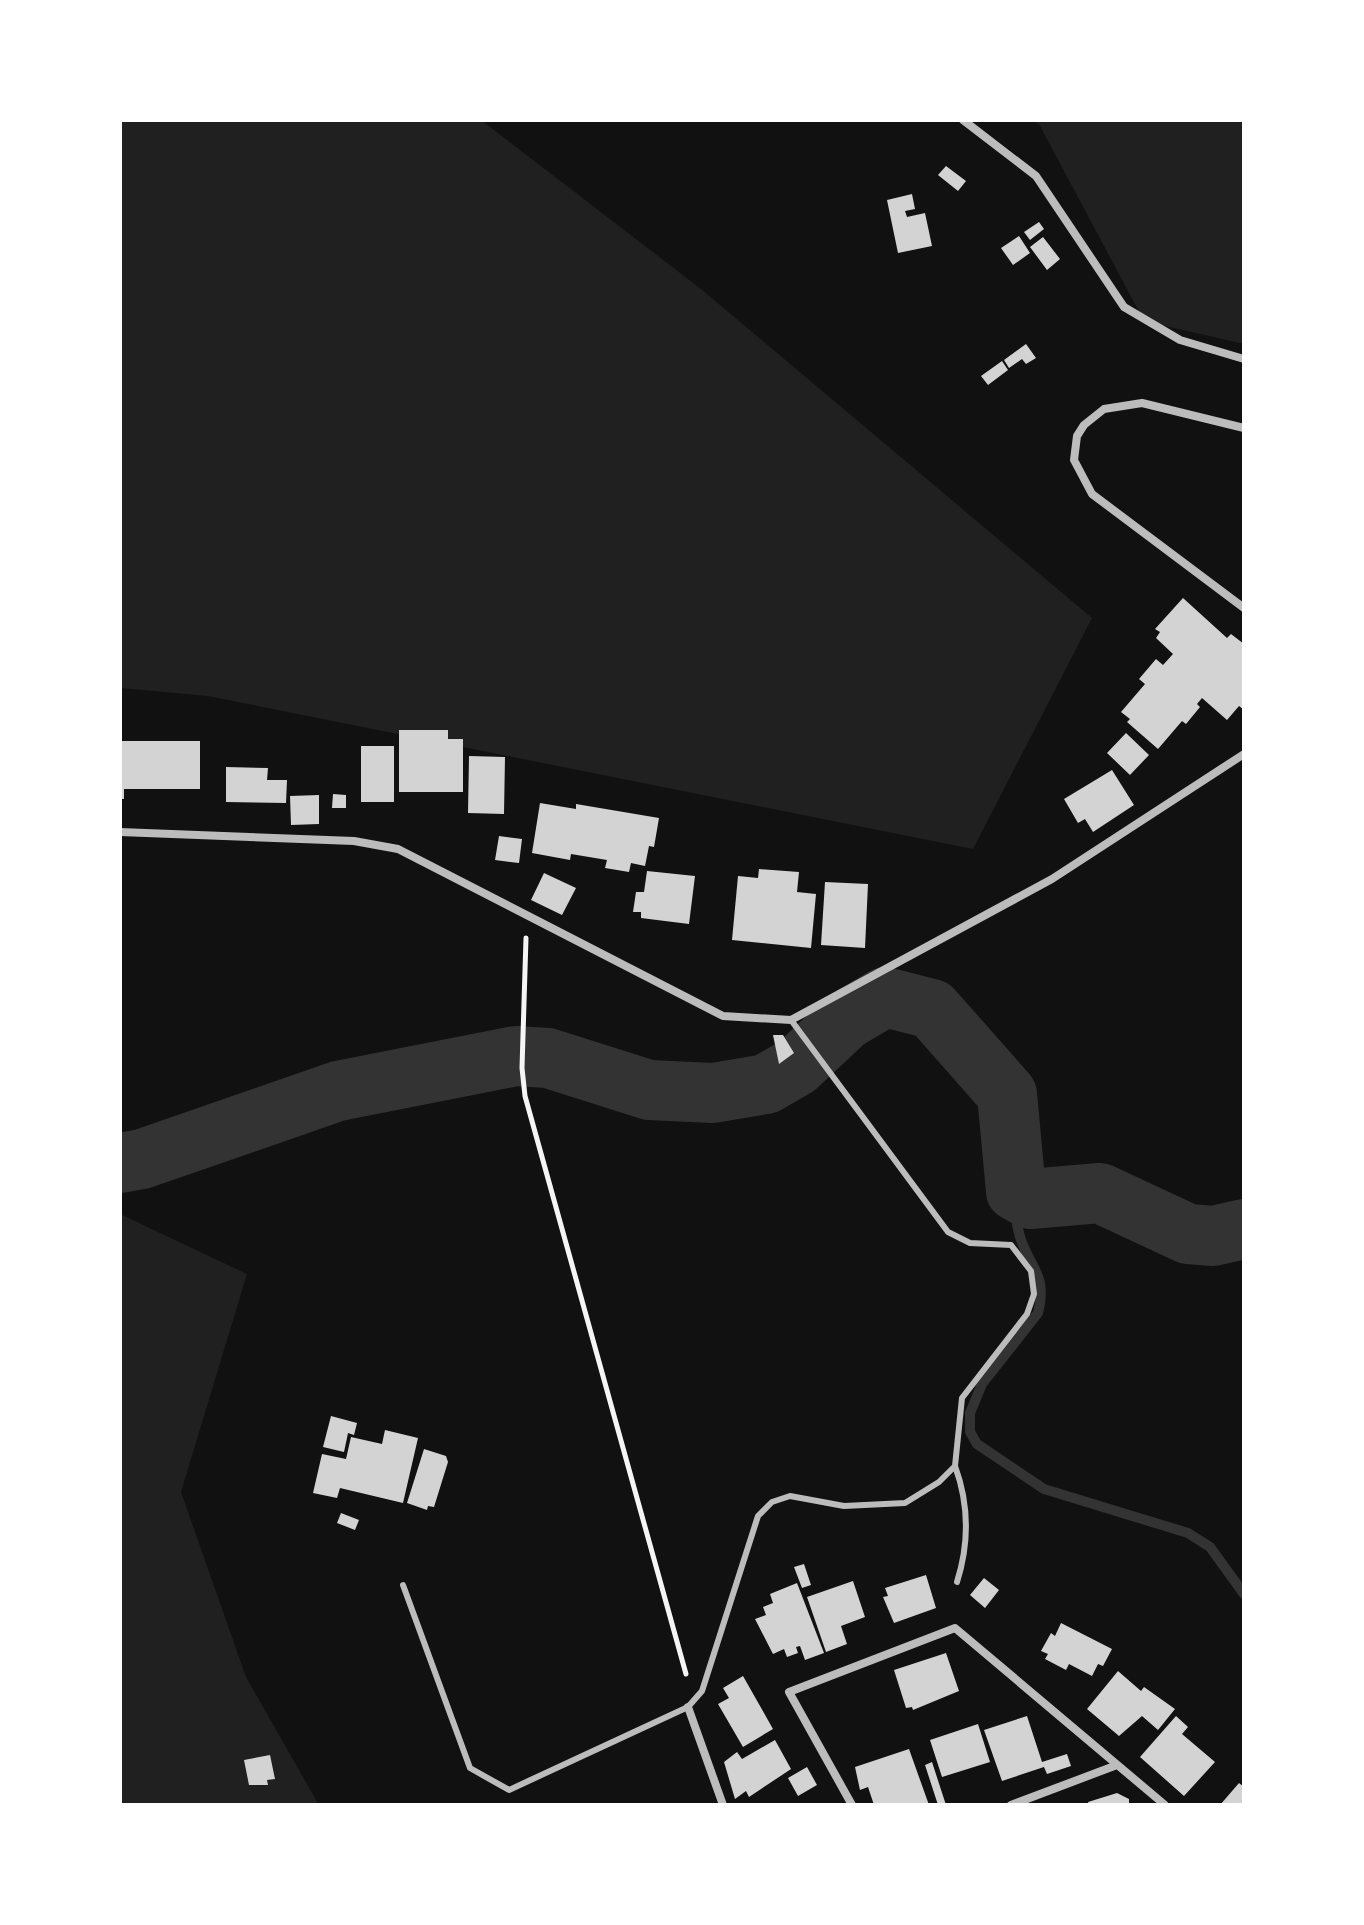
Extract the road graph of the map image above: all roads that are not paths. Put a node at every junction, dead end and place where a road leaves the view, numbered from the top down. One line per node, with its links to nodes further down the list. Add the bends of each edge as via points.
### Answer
1 (963, 120): 2 (street, via 1036,176 1124,307 1180,340)
2 (1244, 359)
3 (1244, 428): 4 (street, via 1142,403 1104,409 1077,436 1074,460 1092,494)
4 (1244, 608)
5 (1244, 754): 7 (street, via 1052,879)
6 (120, 832): 7 (street, via 354,841 398,849 723,1016)
7 (791, 1020): 8 (lane, via 948,1232 970,1243 1011,1245 1031,1271 1034,1294 1027,1314 962,1398)
8 (955, 1466): 9 (lane, via 966,1495 965,1556); 11 (lane, via 905,1503 844,1506 790,1496 772,1502 758,1516 702,1691)
9 (957, 1582)
10 (403, 1585): 11 (lane, via 470,1768 509,1790)
11 (688, 1707): 13 (street)
12 (1117, 1765): 14 (street, via 955,1628 789,1692); 15 (street); 16 (street)
13 (723, 1805)
14 (852, 1805)
15 (1011, 1805)
16 (1165, 1805)

